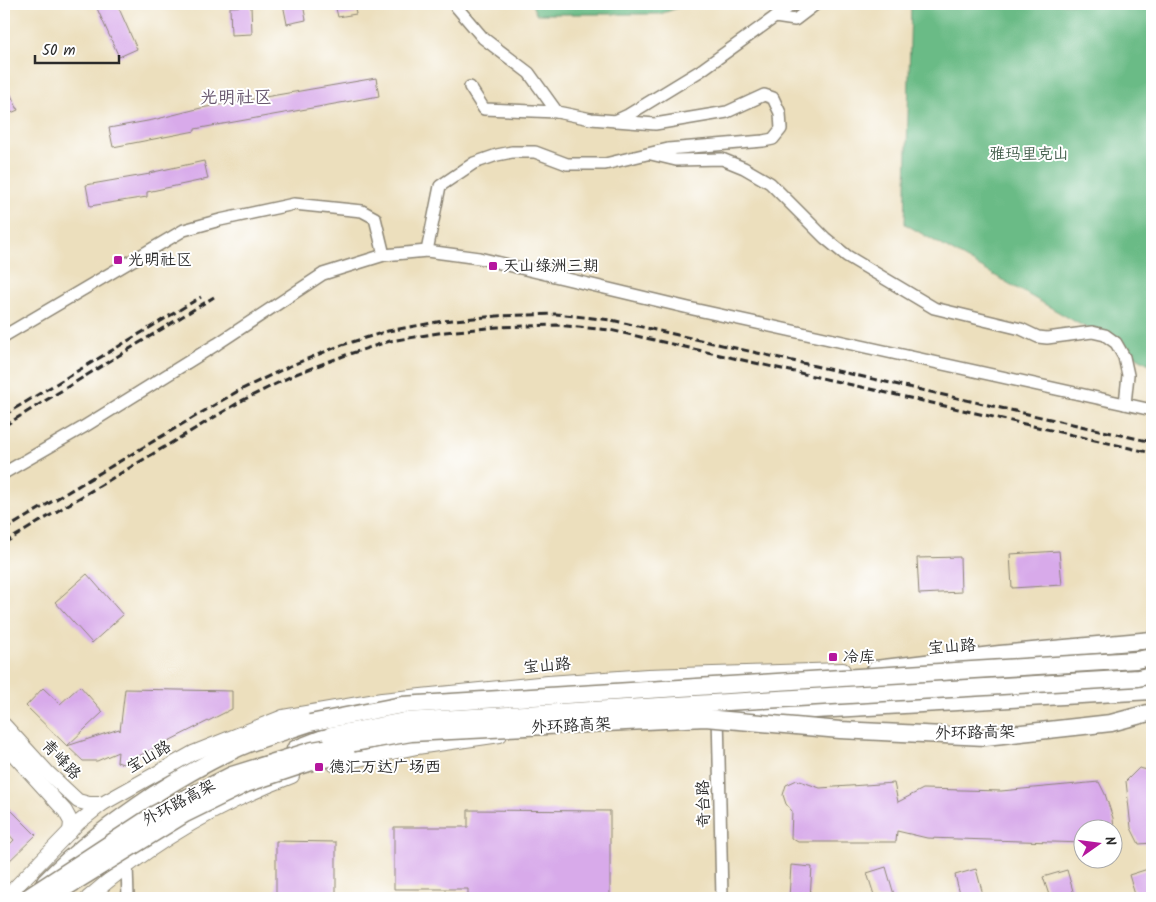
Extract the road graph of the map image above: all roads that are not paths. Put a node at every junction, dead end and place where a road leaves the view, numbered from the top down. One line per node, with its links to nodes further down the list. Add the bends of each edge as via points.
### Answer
1 (454, 4): 6 (street, via 483,38 529,72)
2 (793, 4): 4 (street)
3 (816, 4): 4 (street, via 795,20)
4 (775, 18): 7 (street, via 700,71)
5 (470, 87): 6 (street, via 484,109)
6 (557, 112): 7 (street)
7 (614, 121): 8 (street, via 655,124 727,112 764,95 773,98 780,113 781,129 773,138)
8 (646, 153): 9 (street, via 606,164 567,164 535,152 512,152 474,163 440,186); 12 (street, via 676,160 722,160 744,168 770,183 847,256 934,308 1021,329 1038,337 1092,332 1105,335 1116,343 1124,357 1128,374)
9 (427, 251): 10 (street); 12 (street, via 479,258 693,309)
10 (384, 255): 11 (street, via 375,218 362,211 294,204 184,230); 14 (street, via 323,274 133,396)
11 (4, 336)
12 (1126, 404): 13 (street)
13 (1152, 410)
14 (4, 473)
15 (1152, 640): 17 (highway)
16 (1152, 658): 17 (main road, 宝山路, via 1080,655); 29 (highway, bridge, via 402,705 310,724 248,744 192,770 94,837)
17 (874, 670): 25 (main road, 宝山路, via 648,676 548,683 382,700 283,717 193,753)
18 (1152, 677): 20 (main road, via 1084,671 861,689); 31 (highway, bridge, via 404,721 331,735 264,761 152,820 104,850)
19 (1152, 691): 20 (highway, via 815,710)
20 (717, 709): 27 (main road, via 417,746 319,768 225,805); 34 (street, 奇台路)
21 (1152, 712): 29 (highway, 外环路高架, bridge, via 1110,723 985,737 840,730 706,718 411,733 313,750 232,775 155,814)
22 (1152, 723): 30 (highway, 外环路高架, bridge, via 1122,731 997,744 717,728 423,740 315,761 246,784 185,814)
23 (4, 724): 25 (main road, 青峰路, via 78,801)
24 (4, 744): 26 (main road, 青峰路, via 64,810 71,822)
25 (102, 804): 26 (main road, 宝山路)
26 (70, 832): 28 (main road, 宝山路)
27 (127, 865): 32 (main road); 33 (street)
28 (5, 898)
29 (29, 898)
30 (49, 898)
31 (55, 898)
32 (88, 898)
33 (128, 898)
34 (722, 898)

